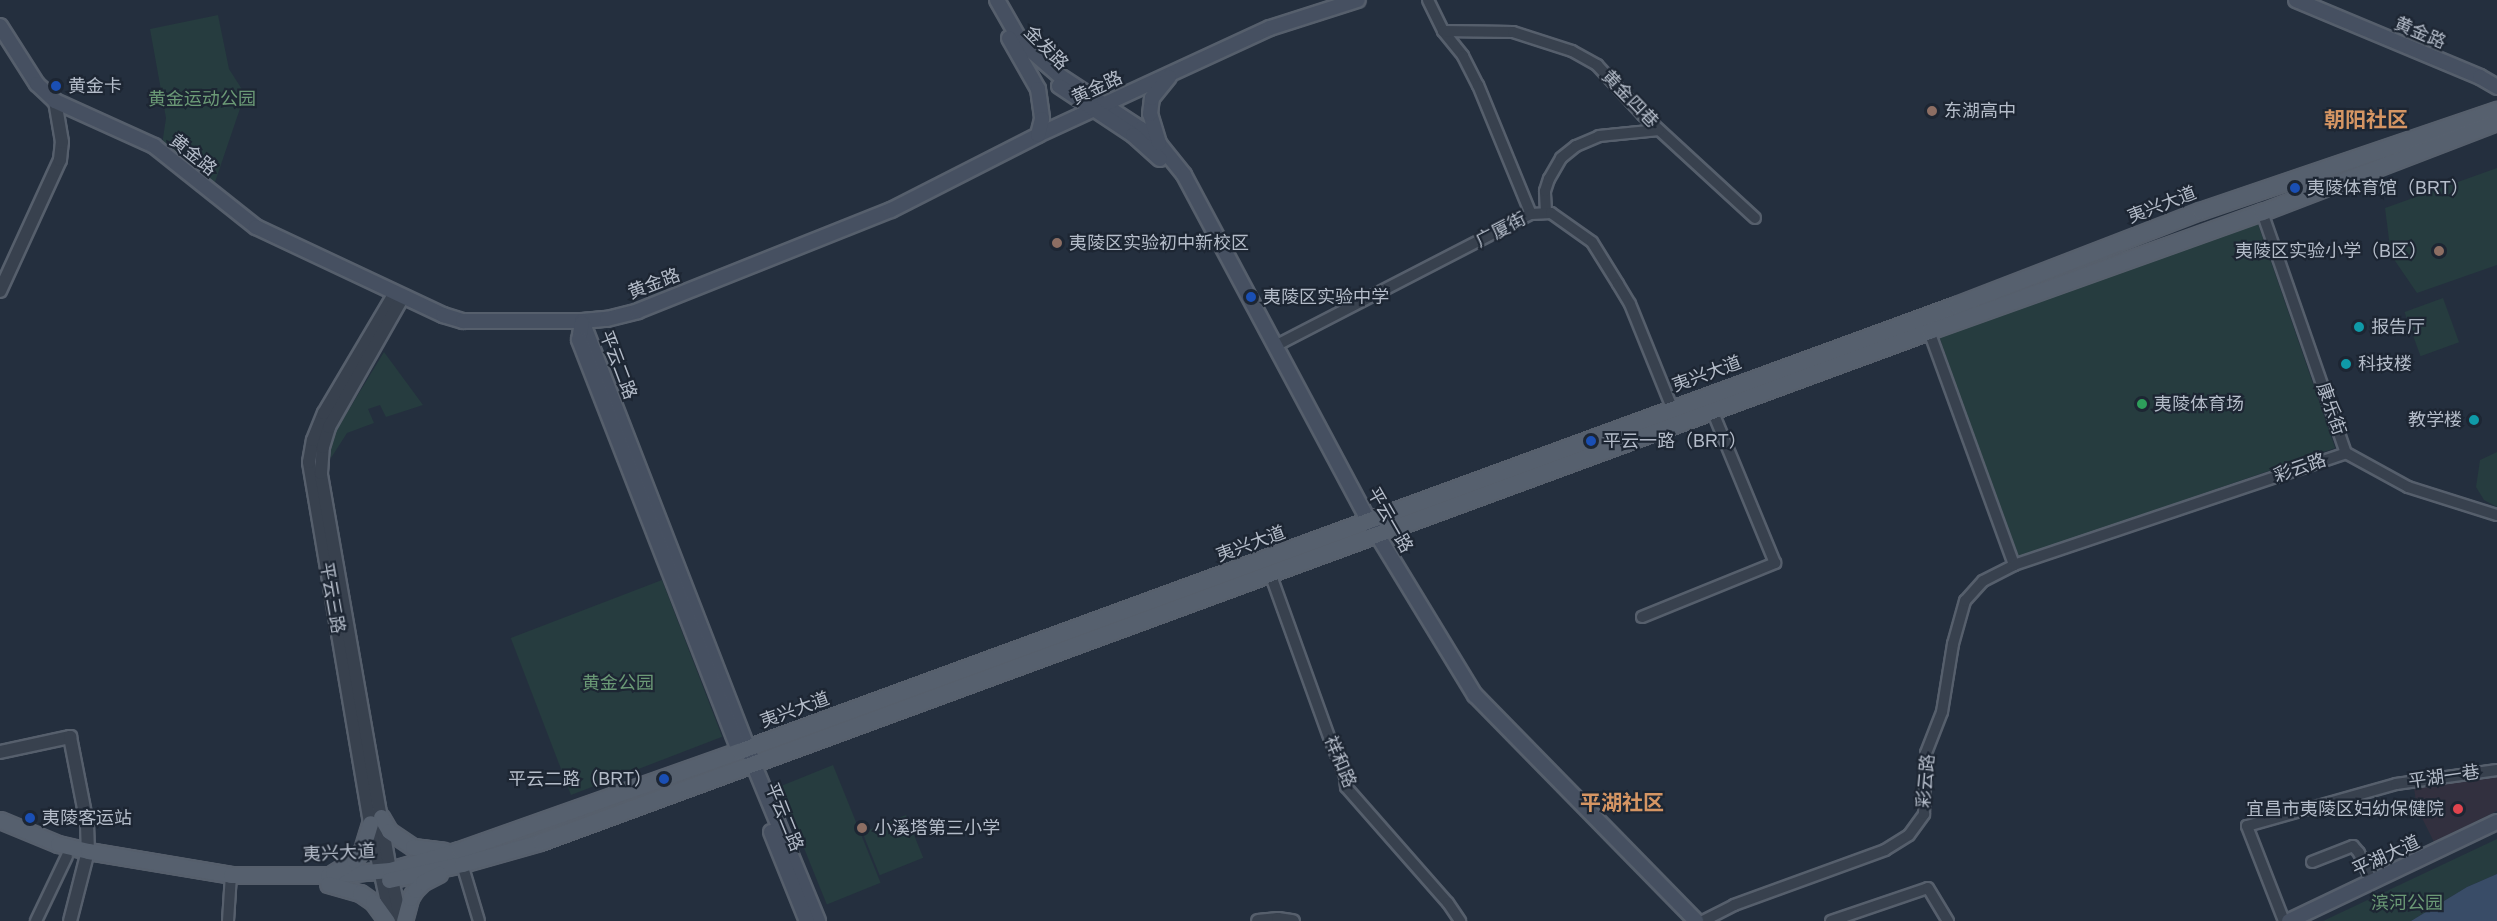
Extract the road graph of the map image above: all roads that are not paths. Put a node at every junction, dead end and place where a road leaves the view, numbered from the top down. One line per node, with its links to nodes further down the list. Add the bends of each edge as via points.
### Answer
1 (988, 0): 9 (main road, 金发路)
2 (997, 0): 13 (main road, 金发路, via 1021,42)
3 (1358, 0): 10 (main road, 黄金路, via 1270,28)
4 (1428, 0): 7 (street)
5 (2296, 0): 11 (main road, 黄金路)
6 (0, 26): 12 (main road, 黄金路, via 37,84)
7 (1443, 31): 16 (street, 黄金四巷, via 1513,32 1572,51 1597,65); 21 (street, via 1463,56 1478,85)
8 (0, 36): 12 (main road, via 27,80)
9 (1009, 38): 13 (main road, 金发路, via 1028,61); 17 (main road, via 1038,89 1042,119)
10 (1174, 72): 13 (main road, 黄金路); 18 (main road, via 1152,98 1150,114)
11 (2497, 87)
12 (55, 104): 23 (street, via 62,142 60,160); 24 (main road, 黄金路, via 154,146 256,227)
13 (1099, 107): 17 (main road, 黄金路); 18 (main road, 平云一路); 32 (main road, 平云一路, via 1147,146 1178,180)
14 (2497, 110): 28 (main road, 夷兴大道, via 2200,211)
15 (2497, 122): 20 (main road, 夷兴大道)
16 (1659, 130): 19 (street, via 1599,135 1576,146 1561,158 1549,179); 22 (street, 黄金四巷)
17 (1038, 135): 25 (main road, 黄金路, via 891,210 638,311)
18 (1160, 145): 27 (main road, 平云一路, via 1184,175)
19 (1545, 212): 21 (street, 广厦街); 28 (street, 广厦街, via 1592,242 1630,304)
20 (2262, 212): 26 (main road, 夷兴大道); 30 (street, 康乐街)
21 (1531, 214): 27 (street, 广厦街)
22 (1755, 218)
23 (0, 291)
24 (397, 298): 25 (main road, 黄金路, via 463,321); 40 (street, 平云三路, via 328,427 321,473)
25 (582, 321): 37 (main road, 平云二路)
26 (1929, 331): 29 (main road, 夷兴大道); 33 (street)
27 (1275, 346): 32 (main road, 平云一路)
28 (1672, 408): 32 (main road, 夷兴大道)
29 (1712, 410): 32 (main road, 夷兴大道); 35 (street, via 1775,563)
30 (2346, 453): 31 (street, 康乐街, via 2408,487); 33 (street, 彩云路)
31 (2497, 515)
32 (1368, 529): 34 (main road, 夷兴大道); 37 (main road, 夷兴大道); 63 (main road, 平云一路, via 1468,698); 64 (main road, 平云一路, via 1475,695)
33 (2014, 565): 65 (street, 彩云路, via 1983,581 1965,601 1953,644 1942,712 1926,753 1924,814 1909,836 1885,850 1734,905)
34 (1270, 573): 37 (main road, 夷兴大道); 62 (street, 祥和路, via 1346,787)
35 (1642, 616)
36 (0, 752): 45 (street, via 70,737 87,824)
37 (746, 757): 46 (main road, 夷兴大道); 58 (main road, 平云二路); 59 (main road, 平云二路)
38 (2497, 770): 68 (street, 平湖一巷, via 2396,784 2247,826)
39 (0, 820): 45 (main road, 夷兴大道)
40 (375, 820): 46 (main road, via 413,848); 48 (street, 平云三路); 49 (main road, via 354,860)
41 (2497, 822): 51 (main road, 平湖大道)
42 (0, 831): 44 (main road, 夷兴大道)
43 (2497, 831): 69 (main road, 平湖大道)
44 (67, 856): 45 (main road, 夷兴大道); 52 (street)
45 (87, 856): 50 (main road, 夷兴大道); 53 (street)
46 (461, 857): 48 (main road, 夷兴大道); 56 (main road, via 423,882 410,898); 57 (street)
47 (2312, 862): 51 (street, via 2353,846)
48 (386, 875): 49 (main road, 夷兴大道); 55 (street, 平云三路); 56 (street, 平云三路)
49 (328, 879): 50 (main road, 夷兴大道); 55 (main road, via 360,893)
50 (230, 880): 54 (street)
51 (2372, 882): 68 (main road, 平湖大道)
52 (36, 921)
53 (70, 921)
54 (228, 921)
55 (389, 921)
56 (403, 921)
57 (479, 921)
58 (807, 921)
59 (818, 921)
60 (1258, 921): 61 (street)
61 (1293, 921)
62 (1460, 921)
63 (1684, 921)
64 (1696, 921)
65 (1703, 921)
66 (1831, 921): 67 (street, via 1928,888)
67 (1948, 921)
68 (2287, 921)
69 (2306, 921)

